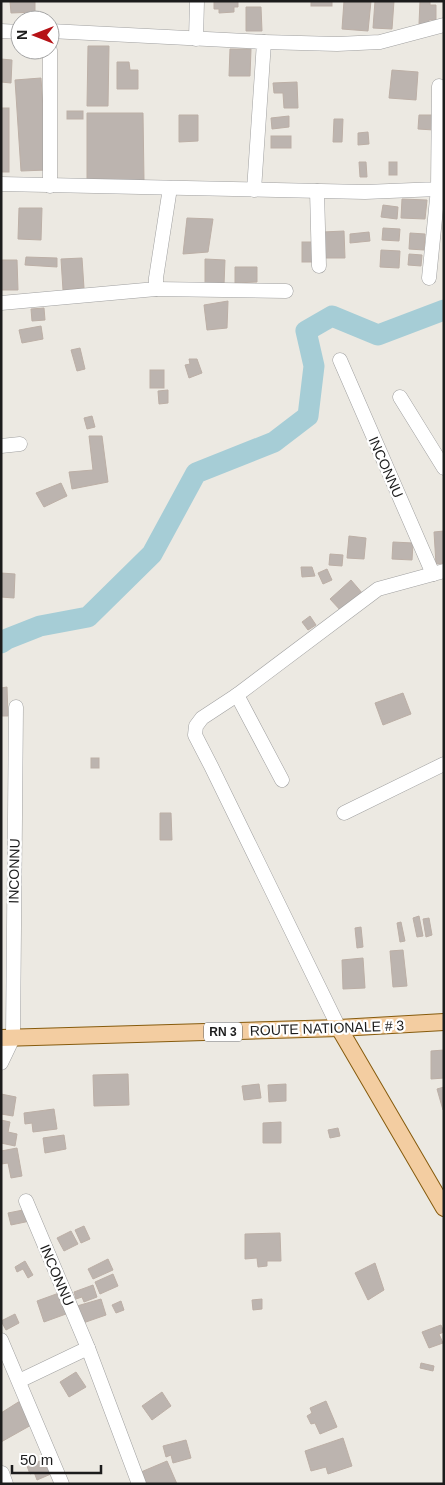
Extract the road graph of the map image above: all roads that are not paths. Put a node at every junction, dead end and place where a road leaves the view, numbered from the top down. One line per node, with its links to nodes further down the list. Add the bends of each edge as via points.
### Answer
1 (197, 1): 4 (street)
2 (444, 25): 5 (street, via 380,42)
3 (60, 32): 4 (street)
4 (196, 39): 5 (street)
5 (264, 42): 12 (street)
6 (50, 60): 9 (street)
7 (439, 86): 11 (street)
8 (1, 184): 9 (street)
9 (50, 186): 10 (street)
10 (170, 188): 12 (street); 16 (street)
11 (441, 188): 13 (street); 15 (street)
12 (254, 190): 13 (street)
13 (317, 191): 14 (street)
14 (319, 266)
15 (429, 278)
16 (156, 289): 17 (street); 18 (street)
17 (286, 291)
18 (1, 303)
19 (340, 360): 24 (street, INCONNU)
20 (400, 397): 23 (street)
21 (20, 444): 22 (street)
22 (1, 446)
23 (444, 468)
24 (438, 573): 25 (street, via 378,589)
25 (237, 695): 28 (street); 31 (street, via 202,718 196,726 195,735)
26 (16, 707): 32 (street, INCONNU)
27 (444, 764): 29 (street)
28 (282, 780)
29 (344, 813)
30 (444, 1022): 31 (main road, ROUTE NATIONALE # 3 / RN 3)
31 (339, 1028): 32 (main road, ROUTE NATIONALE # 3 / RN 3); 35 (main road)
32 (7, 1038): 33 (street, INCONNU)
33 (1, 1063)
34 (26, 1201): 37 (street, INCONNU)
35 (444, 1208)
36 (1, 1340): 38 (street)
37 (88, 1348): 38 (street); 42 (street, INCONNU)
38 (20, 1381): 41 (street)
39 (1, 1473): 40 (street)
40 (6, 1484)
41 (62, 1484)
42 (139, 1484)

